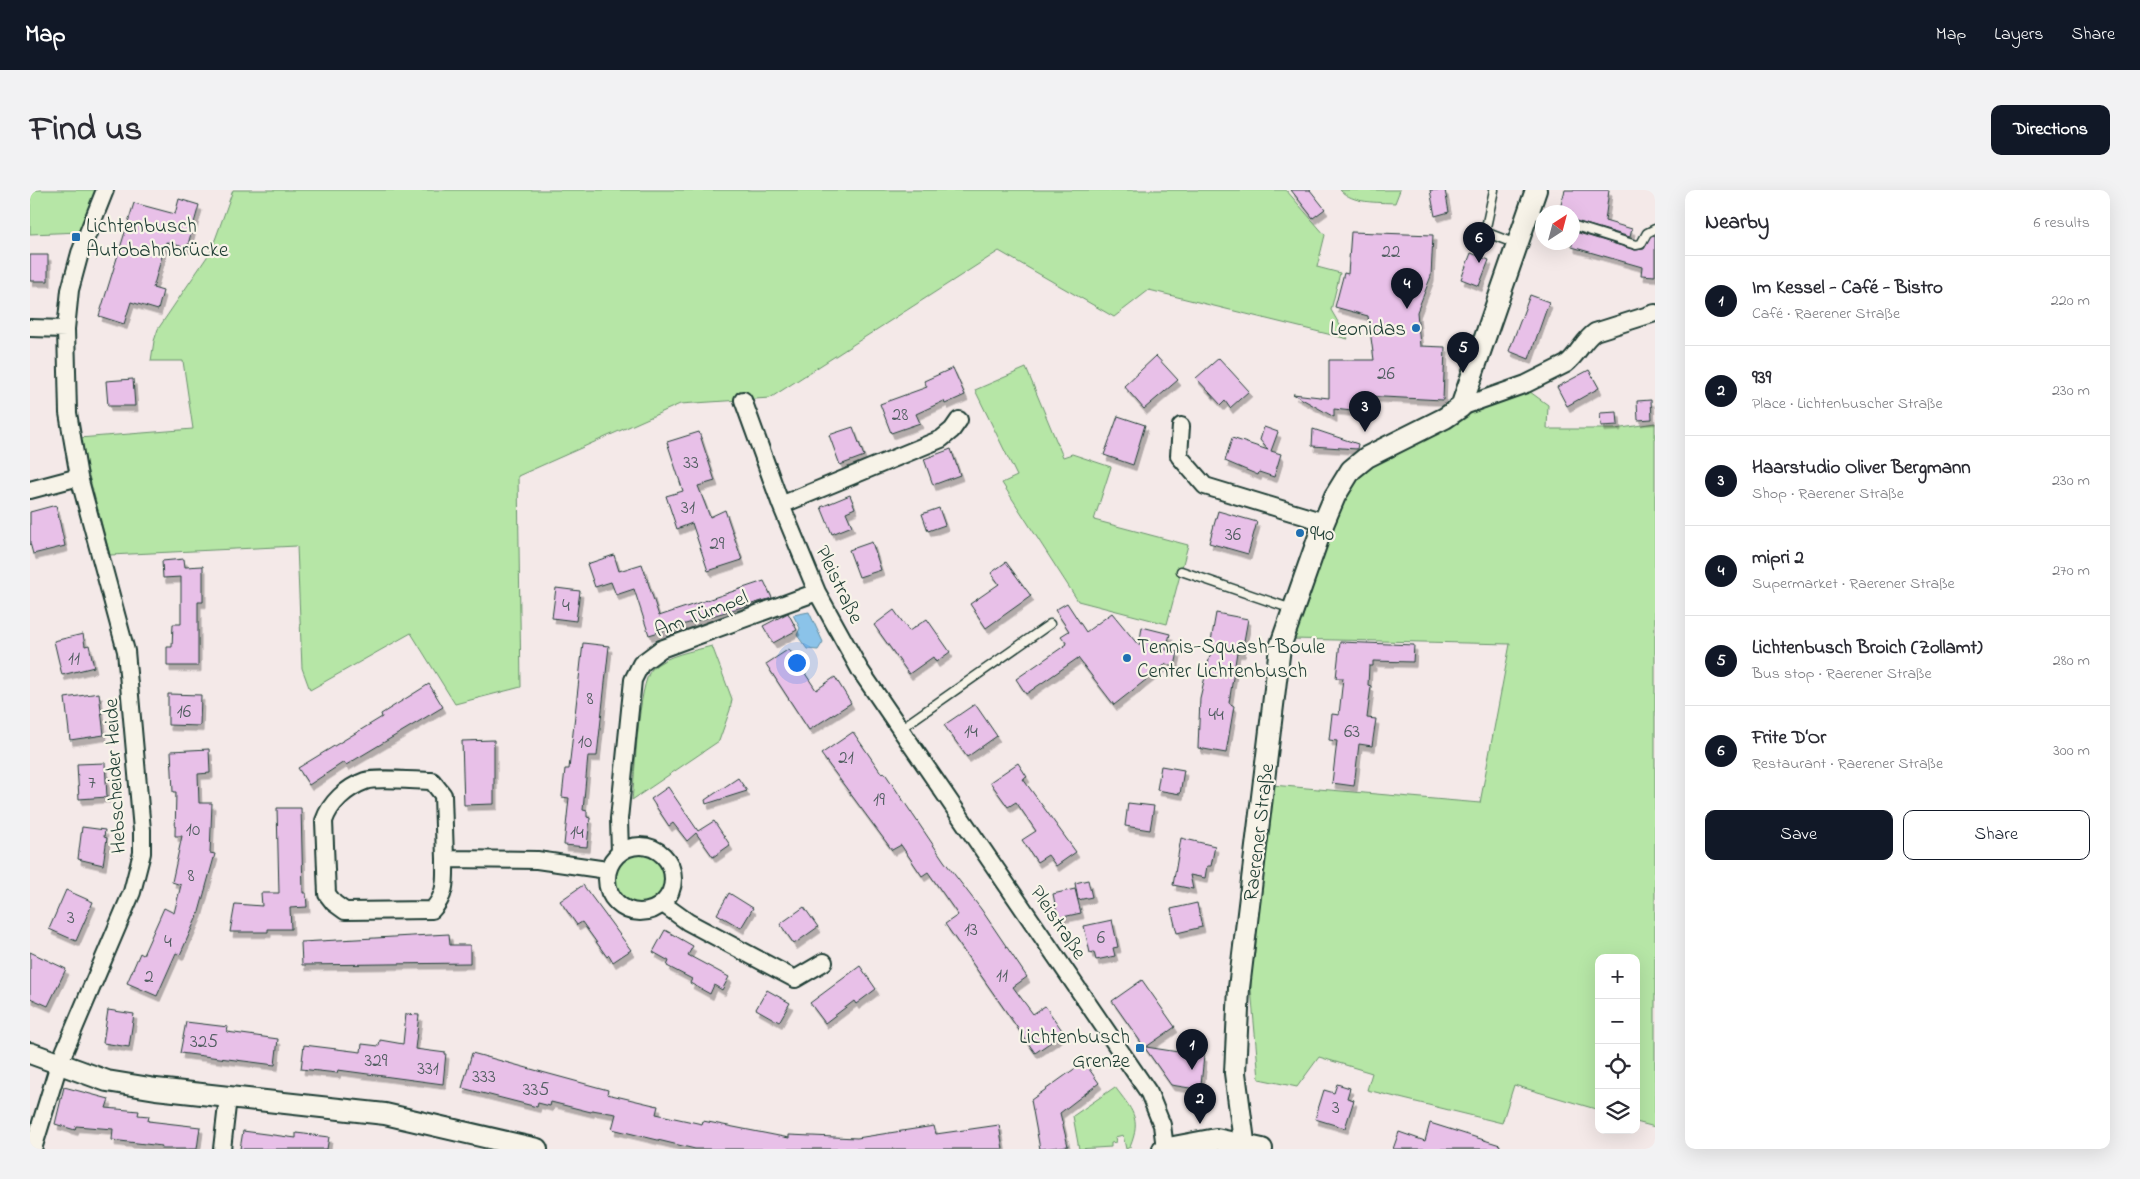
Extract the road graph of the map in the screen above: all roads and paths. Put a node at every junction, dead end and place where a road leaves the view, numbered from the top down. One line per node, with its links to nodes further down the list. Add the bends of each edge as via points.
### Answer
1 (105, 190): 11 (street, Hebscheider Heide, via 80,253 70,290)
2 (1494, 190): 8 (lane, via 1486,232)
3 (1536, 190): 4 (street)
4 (1535, 205)
5 (1535, 214): 8 (street)
6 (1580, 227): 7 (lane, via 1636,244 1641,244)
7 (1655, 229)
8 (1517, 244): 13 (street)
9 (1655, 313): 13 (street, Raerener Straße, via 1595,332 1566,364 1526,384)
10 (30, 328): 11 (street)
11 (66, 329): 16 (street, Hebscheider Heide, via 68,413)
12 (743, 400): 18 (street, Pleistraße)
13 (1460, 407): 19 (street, Raerener Straße, via 1445,418 1367,457 1351,470)
14 (960, 420): 18 (street, via 941,439)
15 (1181, 426): 19 (street, via 1179,456 1205,486)
16 (78, 477): 17 (street); 31 (street, Hebscheider Heide, via 126,651 142,853 132,892)
17 (30, 490)
18 (781, 505): 21 (street, Pleistraße)
19 (1324, 522): 22 (street, Raerener Straße)
20 (1181, 571): 22 (lane)
21 (817, 592): 24 (street, Pleistraße, via 860,670); 25 (street, Am Tümpel, via 661,649 641,664 633,680 619,819)
22 (1292, 609): 33 (street, Raerener Straße, via 1280,647 1239,988 1235,1073)
23 (1050, 624): 24 (lane)
24 (900, 729): 37 (street, Pleistraße, via 1149,1094 1162,1125)
25 (620, 852): 27 (street); 28 (street, via 641,846 662,854 673,873 672,890)
26 (444, 859): 26 (street, via 443,795 432,781 366,780 335,800 327,811 324,821 327,894 345,911 432,910 444,891); 27 (street, via 537,860)
27 (607, 870): 28 (street, via 608,891 622,908 643,913)
28 (663, 904): 29 (street, via 688,922 795,979)
29 (824, 962)
30 (30, 1053): 31 (street)
31 (59, 1064): 32 (street, via 107,1081); 34 (street, Hebscheider Heide)
32 (228, 1097): 35 (street); 36 (street, via 384,1114)
33 (1250, 1147): 37 (street, via 1216,1140)
34 (33, 1149)
35 (222, 1149)
36 (537, 1149)
37 (1164, 1149)

